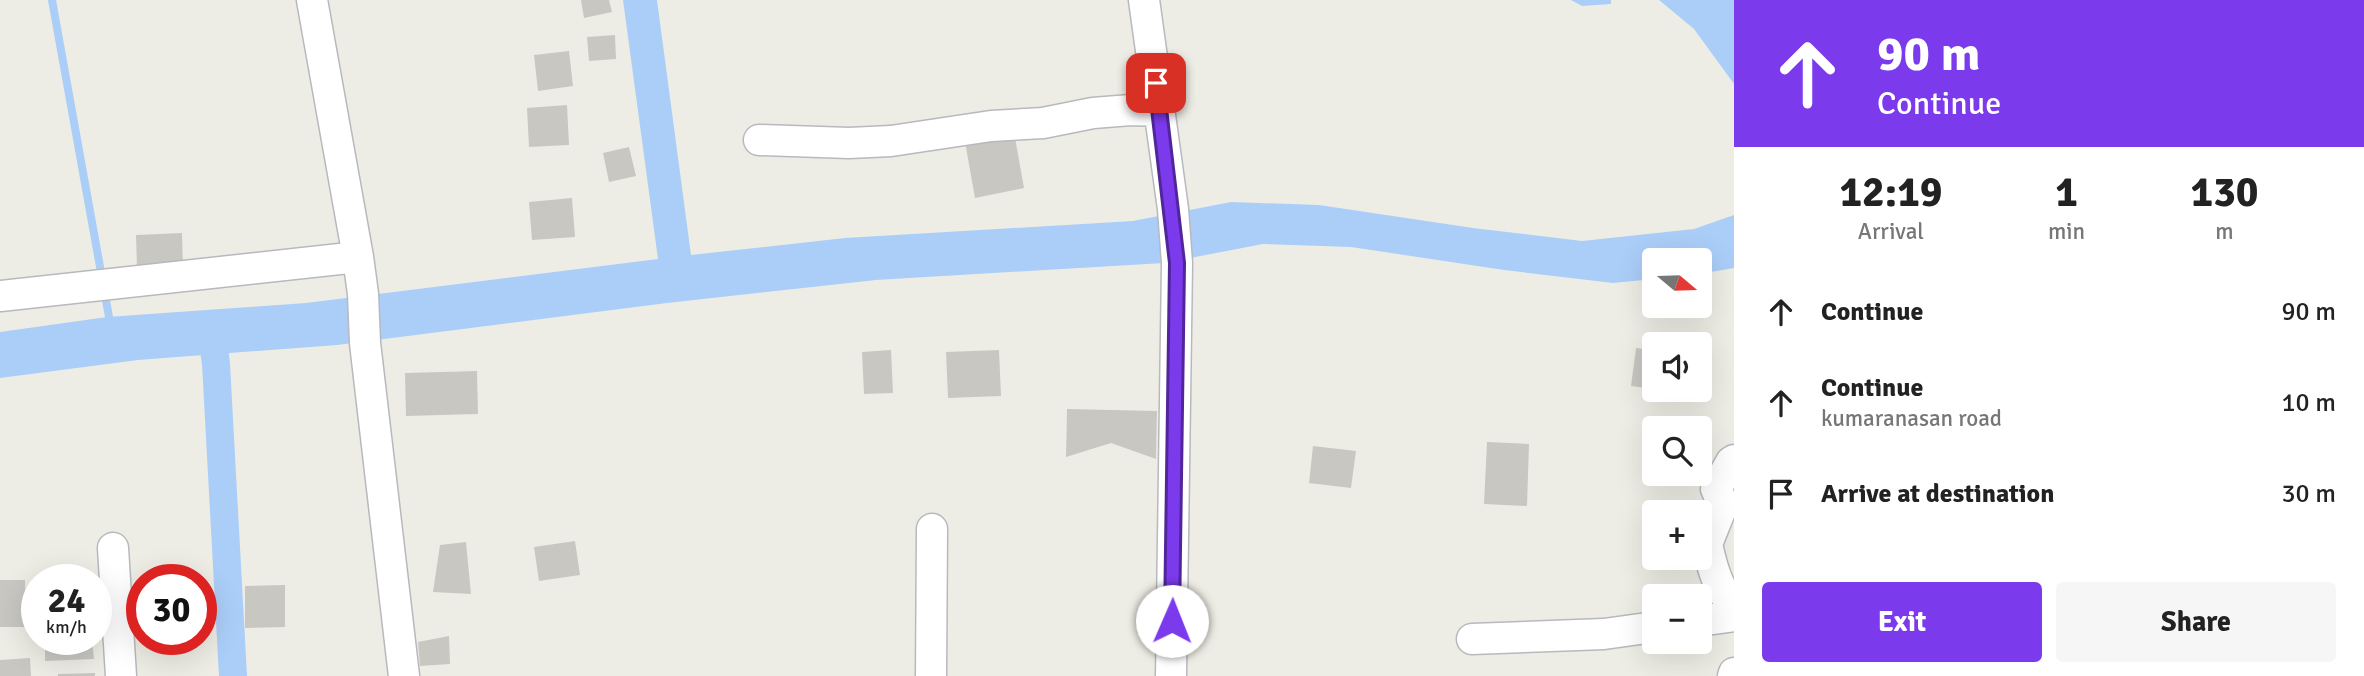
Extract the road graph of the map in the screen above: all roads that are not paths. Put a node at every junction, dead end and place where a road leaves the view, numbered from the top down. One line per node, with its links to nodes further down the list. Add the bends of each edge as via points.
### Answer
1 (312, 0): 5 (street)
2 (1144, 0): 3 (street)
3 (1159, 111): 4 (street, via 1093,113 891,141); 18 (street, via 1177,263)
4 (759, 141)
5 (358, 257): 6 (street); 16 (street)
6 (0, 296)
7 (1734, 460): 10 (street, via 1716,489 1723,504 1707,544 1719,582)
8 (932, 529): 17 (street)
9 (114, 548): 15 (street)
10 (1734, 605)
11 (1734, 616): 12 (street)
12 (1712, 619)
13 (1642, 629): 14 (street)
14 (1472, 639)
15 (121, 676)
16 (404, 676)
17 (931, 676)
18 (1171, 676)

